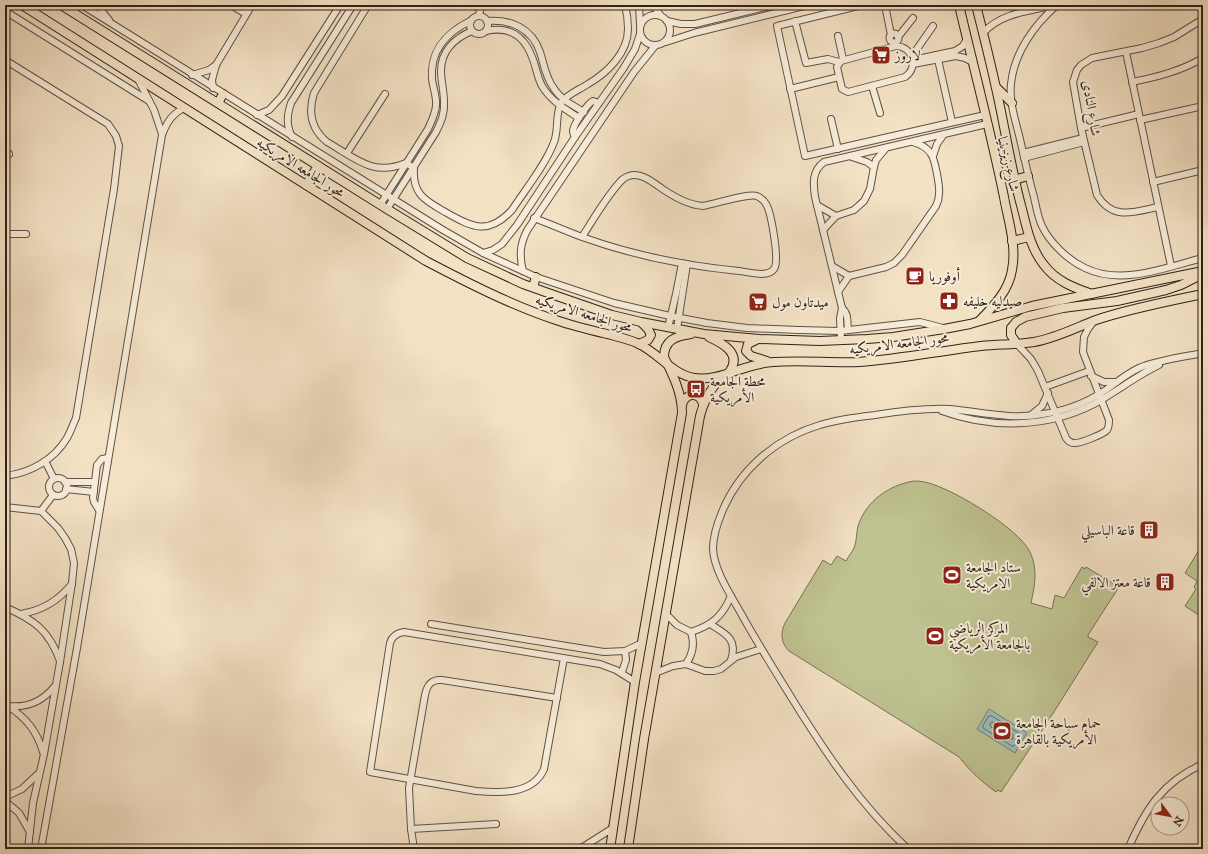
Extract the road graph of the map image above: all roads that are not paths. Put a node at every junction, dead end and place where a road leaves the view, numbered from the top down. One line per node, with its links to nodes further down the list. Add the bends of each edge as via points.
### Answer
1 (22, 5): 57 (main road, محور الجامعه الامريكيه)
2 (61, 5): 67 (main road, محور الجامعه الامريكيه)
3 (82, 5): 37 (street)
4 (96, 5): 37 (street)
5 (231, 5): 27 (street)
6 (252, 5): 27 (street)
7 (340, 5): 75 (street, via 282,96 268,110)
8 (353, 5): 85 (street, via 291,103 288,116)
9 (368, 5): 91 (street, via 314,93 310,106 312,120 318,132 327,142)
10 (473, 5): 24 (street)
11 (625, 5): 65 (street, via 628,30 625,45 617,58 604,75)
12 (639, 5): 38 (street)
13 (653, 5): 29 (street)
14 (774, 5): 34 (street, via 695,24)
15 (808, 5): 44 (street)
16 (862, 5): 35 (street)
17 (885, 5): 45 (street, via 891,35 889,38 890,41)
18 (960, 5): 43 (main road, شارع زيزينيا)
19 (976, 5): 41 (main road, شارع زيزينيا)
20 (997, 5): 21 (street)
21 (1000, 5)
22 (1020, 5): 26 (street)
23 (1057, 5): 26 (street); 69 (street, via 1040,21 1026,40 1013,73)
24 (481, 7): 28 (street)
25 (5, 11): 66 (street)
26 (1022, 13): 41 (street, via 997,21)
27 (246, 14): 54 (street)
28 (479, 16): 32 (street); 33 (street)
29 (661, 16): 34 (street); 38 (street, via 650,16 644,20)
30 (913, 18): 45 (street)
31 (1203, 19): 47 (street, شارع النادى, via 1174,37)
32 (470, 21): 39 (street); 95 (street, via 445,38 434,57 432,80 436,105 433,118)
33 (487, 21): 40 (street); 65 (street, via 512,23 530,34 540,52 549,81)
34 (667, 21): 44 (street, via 671,32)
35 (795, 21): 52 (street, via 806,63 828,59); 62 (street, via 777,26)
36 (933, 26): 51 (street)
37 (117, 27): 55 (street)
38 (640, 30): 46 (street, via 646,43); 68 (street, via 632,55)
39 (472, 31): 40 (street, via 477,34); 97 (street, via 456,39 445,52 441,70 444,103 442,118)
40 (486, 31): 70 (street, via 510,32 523,41 530,52 542,86)
41 (983, 33): 60 (main road, شارع زيزينيا)
42 (838, 36): 52 (street)
43 (967, 38): 48 (street, via 963,46); 53 (main road, شارع زيزينيا)
44 (666, 42): 46 (street)
45 (896, 42): 51 (street); 52 (street)
46 (655, 46): 110 (street, via 634,72)
47 (1126, 52): 58 (street); 82 (street, شارع النادى, via 1092,58 1077,70 1074,88)
48 (937, 57): 51 (street); 53 (street, via 956,56); 80 (street)
49 (1203, 58): 58 (street, via 1158,77)
50 (5, 60): 163 (street, via 108,124 119,146 76,418 67,438 54,455)
51 (913, 60): 59 (street, via 910,72 905,77)
52 (841, 61): 56 (street, via 837,67)
53 (972, 62): 76 (main road, شارع زيزينيا)
54 (216, 65): 55 (street); 61 (street, via 213,72)
55 (192, 75): 61 (street)
56 (839, 77): 59 (street, via 842,89 848,92); 62 (street)
57 (138, 79): 66 (street); 72 (main road, محور الجامعه الامريكيه)
58 (1132, 82): 77 (street)
59 (872, 86): 74 (street)
60 (996, 87): 69 (main road); 101 (main road, شارع زيزينيا)
61 (213, 88): 63 (street)
62 (790, 89): 90 (street, via 805,156)
63 (223, 94): 67 (main road); 75 (street)
64 (385, 94): 91 (street)
65 (564, 100): 70 (street); 73 (street)
66 (149, 101): 84 (street)
67 (218, 103): 96 (main road, محور الجامعه الامريكيه)
68 (599, 103): 73 (street, via 591,102); 86 (street)
69 (1012, 103): 94 (street)
70 (560, 106): 78 (street); 97 (street, via 557,136 550,152 512,210 496,224 471,226 432,205 416,189)
71 (1203, 106): 77 (street)
72 (184, 108): 84 (street, via 166,123); 103 (main road, محور الجامعه الامريكيه)
73 (584, 112): 78 (street)
74 (880, 113)
75 (257, 115): 85 (street)
76 (985, 115): 80 (street); 81 (main road, شارع زيزينيا)
77 (1139, 117): 82 (street); 102 (street)
78 (579, 118): 86 (street, via 573,128)
79 (831, 119): 90 (street)
80 (952, 122): 90 (street)
81 (987, 124): 83 (street); 116 (main road, شارع زيزينيا)
82 (1081, 128): 87 (street, شارع النادى)
83 (944, 134): 88 (street); 93 (street)
84 (162, 135): 162 (street)
85 (292, 137): 104 (street)
86 (576, 137): 117 (street, via 506,240 499,247)
87 (1084, 140): 94 (street); 108 (street, شارع النادى, via 1097,195 1101,202 1122,213)
88 (911, 142): 89 (street); 93 (street, via 928,149)
89 (886, 148): 92 (street); 98 (street, via 876,160)
90 (838, 149)
91 (347, 153): 95 (street, via 367,165 380,168 393,168)
92 (850, 156): 98 (street); 106 (street, via 824,162 816,171 813,182)
93 (933, 156): 125 (street, via 939,191 936,206 894,263)
94 (1024, 156): 100 (street)
95 (406, 163): 97 (street); 104 (street)
96 (318, 166): 103 (main road); 107 (main road, محور الجامعه الامريكيه)
97 (414, 168): 105 (street)
98 (874, 168): 109 (street, via 870,189 862,204 854,210)
99 (1203, 170): 102 (street)
100 (1028, 176): 101 (main road); 121 (street, via 1042,226 1070,259 1099,273 1129,276)
101 (1014, 180): 115 (main road, شارع زيزينيا)
102 (1153, 182): 108 (street)
103 (306, 185): 146 (main road, محور الجامعه الامريكيه, via 462,280 558,321)
104 (386, 196): 105 (street); 107 (street)
105 (393, 200): 107 (street); 117 (street)
106 (817, 205): 109 (street); 111 (street)
107 (384, 207): 126 (main road, محور الجامعه الامريكيه, via 467,258)
108 (1158, 207): 121 (street)
109 (836, 216): 111 (street)
110 (534, 218): 114 (street); 122 (street, via 521,246)
111 (823, 230): 120 (street)
112 (5, 234): 113 (street)
113 (26, 234)
114 (582, 237): 119 (street); 119 (street, via 614,189 631,175 644,177 670,194 695,205 703,206 753,196 765,202 776,253 774,270 763,274)
115 (1029, 237): 116 (main road); 129 (main road, شارع زيزينيا, via 1036,254 1054,276 1065,284)
116 (1012, 241): 135 (main road, شارع زيزينيا, via 1012,269 1007,286)
117 (483, 253): 122 (street)
118 (1203, 258): 121 (street)
119 (685, 264): 130 (street); 131 (street)
120 (832, 266): 125 (street); 127 (street)
121 (1171, 266)
122 (523, 271): 124 (street)
123 (1203, 272): 129 (main road, محور الجامعه الامريكيه); 147 (main road, via 1181,285 1131,299 1063,308 1025,317 1011,328 1011,335)
124 (536, 276): 126 (main road); 133 (street, via 614,303)
125 (849, 276): 127 (street)
126 (532, 287): 137 (main road, محور الجامعه الامريكيه)
127 (838, 292): 132 (street)
128 (1203, 294): 136 (main road, محور الجامعه الامريكيه)
129 (1093, 295): 135 (main road, محور الجامعه الامريكيه, via 1032,306)
130 (674, 303): 131 (street); 133 (street)
131 (681, 304): 134 (street)
132 (842, 308): 141 (street, via 847,315); 142 (street)
133 (670, 316): 134 (street); 138 (street)
134 (678, 318): 139 (street); 142 (street, via 748,328)
135 (979, 321): 140 (main road, محور الجامعه الامريكيه)
136 (1094, 321): 147 (main road, محور الجامعه الامريكيه, via 1058,336); 153 (street, via 1088,328 1083,342 1084,357)
137 (641, 322): 138 (main road, محور الجامعه الامريكيه); 146 (main road, via 651,335 648,340)
138 (668, 328): 139 (main road, محور الجامعه الامريكيه)
139 (677, 329): 143 (main road, محور الجامعه الامريكيه)
140 (944, 329): 141 (street, via 920,322); 145 (main road, محور الجامعه الامريكيه, via 893,337)
141 (848, 330): 142 (street)
142 (840, 331): 145 (street)
143 (702, 334): 144 (main road, محور الجامعه الامريكيه); 151 (main road, via 679,336 671,340 664,352); 152 (main road, via 724,344 731,352 733,361)
144 (759, 339): 145 (main road, محور الجامعه الامريكيه); 150 (main road, via 748,344 747,353)
145 (840, 341)
146 (639, 344): 151 (main road, محور الجامعه الامريكيه)
147 (1017, 344): 150 (main road, محور الجامعه الامريكيه, via 858,362); 155 (street, via 1035,365)
148 (1203, 353): 149 (street)
149 (1168, 361): 154 (street, via 1140,368); 156 (street)
150 (772, 362): 152 (main road, محور الجامعه الامريكيه, via 749,366)
151 (668, 364): 152 (main road, محور الجامعه الامريكيه, via 680,374 696,378); 158 (main road)
152 (727, 374): 157 (main road, via 715,384)
153 (1090, 374): 154 (street, via 1104,382); 155 (street); 156 (street)
154 (1117, 382): 156 (street)
155 (1047, 390): 160 (street); 161 (street, via 1044,403)
156 (1100, 397): 160 (street); 160 (street, via 1109,420 1104,433 1077,444 1069,442)
157 (703, 404): 158 (main road, via 698,396 691,394 685,398); 177 (main road)
158 (682, 405): 187 (main road)
159 (935, 409): 160 (street, via 962,418 997,423 1024,423); 161 (street, via 1006,417); 175 (street, via 904,410 821,424 798,432 761,458 733,490 715,531 714,559)
160 (1056, 415): 161 (street)
161 (1029, 416)
162 (108, 458): 167 (street, via 102,459 97,465); 172 (street)
163 (45, 461): 164 (street, via 18,474); 165 (street)
164 (5, 476)
165 (54, 479): 166 (street, via 62,479); 170 (street, via 49,489)
166 (65, 482): 167 (street); 168 (street)
167 (95, 482): 169 (street)
168 (66, 489): 169 (street); 170 (street, via 61,495)
169 (94, 492): 172 (street, via 93,500)
170 (53, 495): 173 (street)
171 (5, 507): 173 (street)
172 (99, 510): 212 (street)
173 (41, 511): 174 (street, via 58,528 71,549 74,563)
174 (72, 583): 178 (street, via 55,601 45,607); 193 (street)
175 (731, 596): 180 (street, via 720,616); 188 (street)
176 (5, 607): 178 (street)
177 (665, 613): 183 (street, via 677,625); 196 (main road)
178 (21, 614): 193 (street, via 35,622 46,634 55,647)
179 (431, 624): 181 (street)
180 (710, 624): 183 (street); 192 (street, via 726,634 731,641 733,651)
181 (454, 628): 182 (street); 184 (street)
182 (464, 630): 185 (street); 186 (street)
183 (691, 632): 194 (street, via 692,651)
184 (453, 640): 185 (street); 204 (street, via 401,632 393,637 390,643 370,772)
185 (463, 641): 190 (street)
186 (537, 642): 189 (street, via 604,652); 190 (street)
187 (642, 643): 189 (street); 197 (main road)
188 (761, 649): 192 (street); 217 (street, via 847,782 872,813)
189 (625, 651): 195 (street, via 626,660)
190 (536, 654): 191 (street)
191 (564, 658): 195 (street, via 600,664); 199 (street)
192 (730, 660): 194 (street, via 721,669 714,671 705,671)
193 (60, 662): 198 (street)
194 (686, 664): 196 (street)
195 (622, 672): 197 (street)
196 (655, 672): 216 (main road)
197 (635, 682): 208 (main road)
198 (56, 685): 200 (street, via 36,702 18,707); 201 (street)
199 (557, 698): 204 (street, via 544,769 534,782 527,786 510,791 490,792); 204 (street, via 434,680 428,685 424,695)
200 (6, 705): 201 (street, via 19,713 35,731)
201 (44, 754): 203 (street)
202 (1203, 764): 218 (street, via 1183,774 1161,793 1144,816)
203 (39, 773): 205 (street, via 22,789); 210 (street)
204 (410, 779): 209 (street, via 408,788)
205 (5, 798)
206 (5, 801): 210 (street, via 19,813)
207 (496, 824): 209 (street)
208 (613, 828): 214 (street); 215 (main road)
209 (411, 829): 213 (street)
210 (30, 833): 211 (street)
211 (28, 849)
212 (42, 849)
213 (414, 849)
214 (577, 849)
215 (610, 849)
216 (628, 849)
217 (908, 849)
218 (1128, 849)

